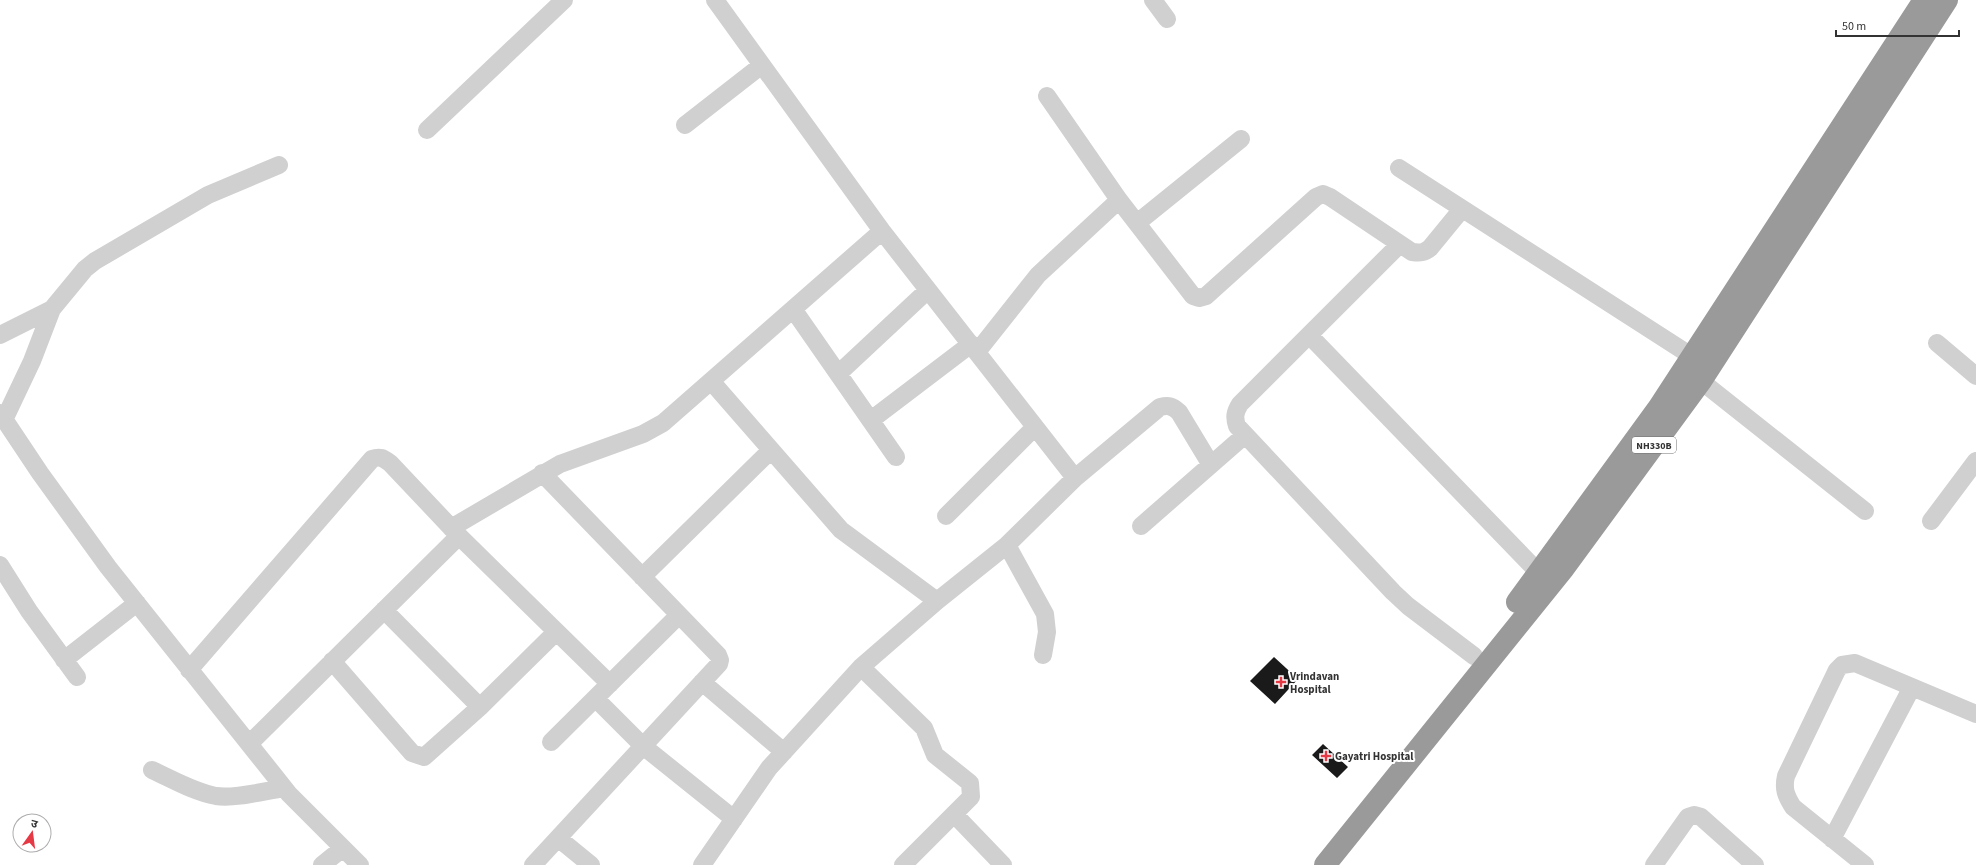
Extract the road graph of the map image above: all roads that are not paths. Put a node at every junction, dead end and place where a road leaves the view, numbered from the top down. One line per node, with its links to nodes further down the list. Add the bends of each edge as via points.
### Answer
1 (564, 0): 10 (street)
2 (1152, 0): 6 (street)
3 (1924, 0): 26 (highway, NH330B)
4 (1947, 0): 30 (highway, NH330B)
5 (721, 2): 7 (street)
6 (1167, 19)
7 (762, 66): 9 (street); 17 (street)
8 (1047, 96): 14 (street)
9 (685, 125)
10 (427, 130)
11 (1241, 139): 16 (street)
12 (280, 165): 21 (street, via 208,195 95,261 85,269)
13 (1399, 168): 15 (street)
14 (1119, 200): 16 (street); 25 (street, via 1038,275)
15 (1462, 209): 18 (street, via 1425,252 1412,252); 26 (street)
16 (1137, 223): 18 (street, via 1186,290 1199,298 1206,296 1316,197 1323,194)
17 (882, 231): 19 (street); 20 (street)
18 (1400, 244): 23 (street)
19 (928, 290): 25 (street); 27 (street)
20 (793, 309): 27 (street); 29 (street)
21 (52, 310): 22 (street); 31 (street, via 32,361)
22 (0, 335)
23 (1309, 335): 34 (street, via 1240,404 1235,418 1237,426); 48 (street)
24 (1937, 343): 28 (street)
25 (974, 348): 32 (street); 33 (street)
26 (1692, 357): 48 (highway, NH330B)
27 (838, 374): 32 (street)
28 (1976, 376)
29 (711, 381): 35 (street); 39 (street, via 663,423)
30 (1701, 381): 41 (street); 87 (highway, NH330B, via 1564,568)
31 (2, 415): 51 (street, via 40,473)
32 (870, 420): 36 (street)
33 (1035, 427): 40 (street); 42 (street)
34 (1245, 435): 38 (street); 56 (street, via 1408,606)
35 (771, 450): 49 (street); 50 (street, via 841,530)
36 (896, 456)
37 (1976, 461): 43 (street)
38 (1211, 465): 40 (street, via 1179,412 1167,405 1160,407); 44 (street)
39 (542, 473): 45 (street); 49 (street)
40 (1075, 478): 46 (street)
41 (1865, 511)
42 (946, 516)
43 (1931, 521)
44 (1141, 526)
45 (455, 532): 52 (street); 54 (street); 60 (street, via 390,463 383,458 372,459)
46 (1007, 545): 50 (street); 55 (street, via 1045,614 1047,632)
47 (0, 565): 57 (street, via 28,611)
48 (1539, 574): 56 (highway, NH330B)
49 (642, 577): 53 (street)
50 (937, 601): 59 (street)
51 (136, 603): 57 (street); 60 (street)
52 (384, 610): 58 (street); 66 (street)
53 (679, 615): 62 (street, via 720,660); 63 (street)
54 (556, 632): 63 (street); 66 (street)
55 (1043, 655)
56 (1474, 656): 86 (highway, NH330B)
57 (64, 660): 61 (street)
58 (332, 661): 66 (street, via 412,753 418,756 430,754); 69 (street)
59 (861, 667): 71 (street); 74 (street, via 924,728 935,755 970,783 972,797)
60 (189, 670): 69 (street)
61 (77, 677)
62 (702, 682): 70 (street); 71 (street)
63 (610, 684): 65 (street)
64 (1912, 687): 67 (street); 77 (street); 77 (street, via 1855,663 1842,665 1837,670 1786,776 1784,786 1786,797 1793,807)
65 (596, 698): 68 (street); 70 (street)
66 (480, 707)
67 (1976, 714)
68 (551, 742)
69 (249, 744): 73 (street)
70 (644, 746): 75 (street); 76 (street)
71 (784, 752): 75 (street, via 769,768)
72 (152, 770): 73 (street, via 216,796)
73 (284, 788): 78 (street)
74 (954, 814): 84 (street); 85 (street)
75 (734, 819): 83 (street)
76 (558, 838): 81 (street); 82 (street)
77 (1832, 839): 90 (street)
78 (343, 848): 79 (street); 80 (street)
79 (322, 865)
80 (360, 865)
81 (533, 865)
82 (592, 865)
83 (702, 865)
84 (903, 865)
85 (1003, 865)
86 (1309, 865)
87 (1325, 865)
88 (1654, 865): 89 (street, via 1688,818 1694,815 1701,817)
89 (1754, 865)
90 (1865, 865)

